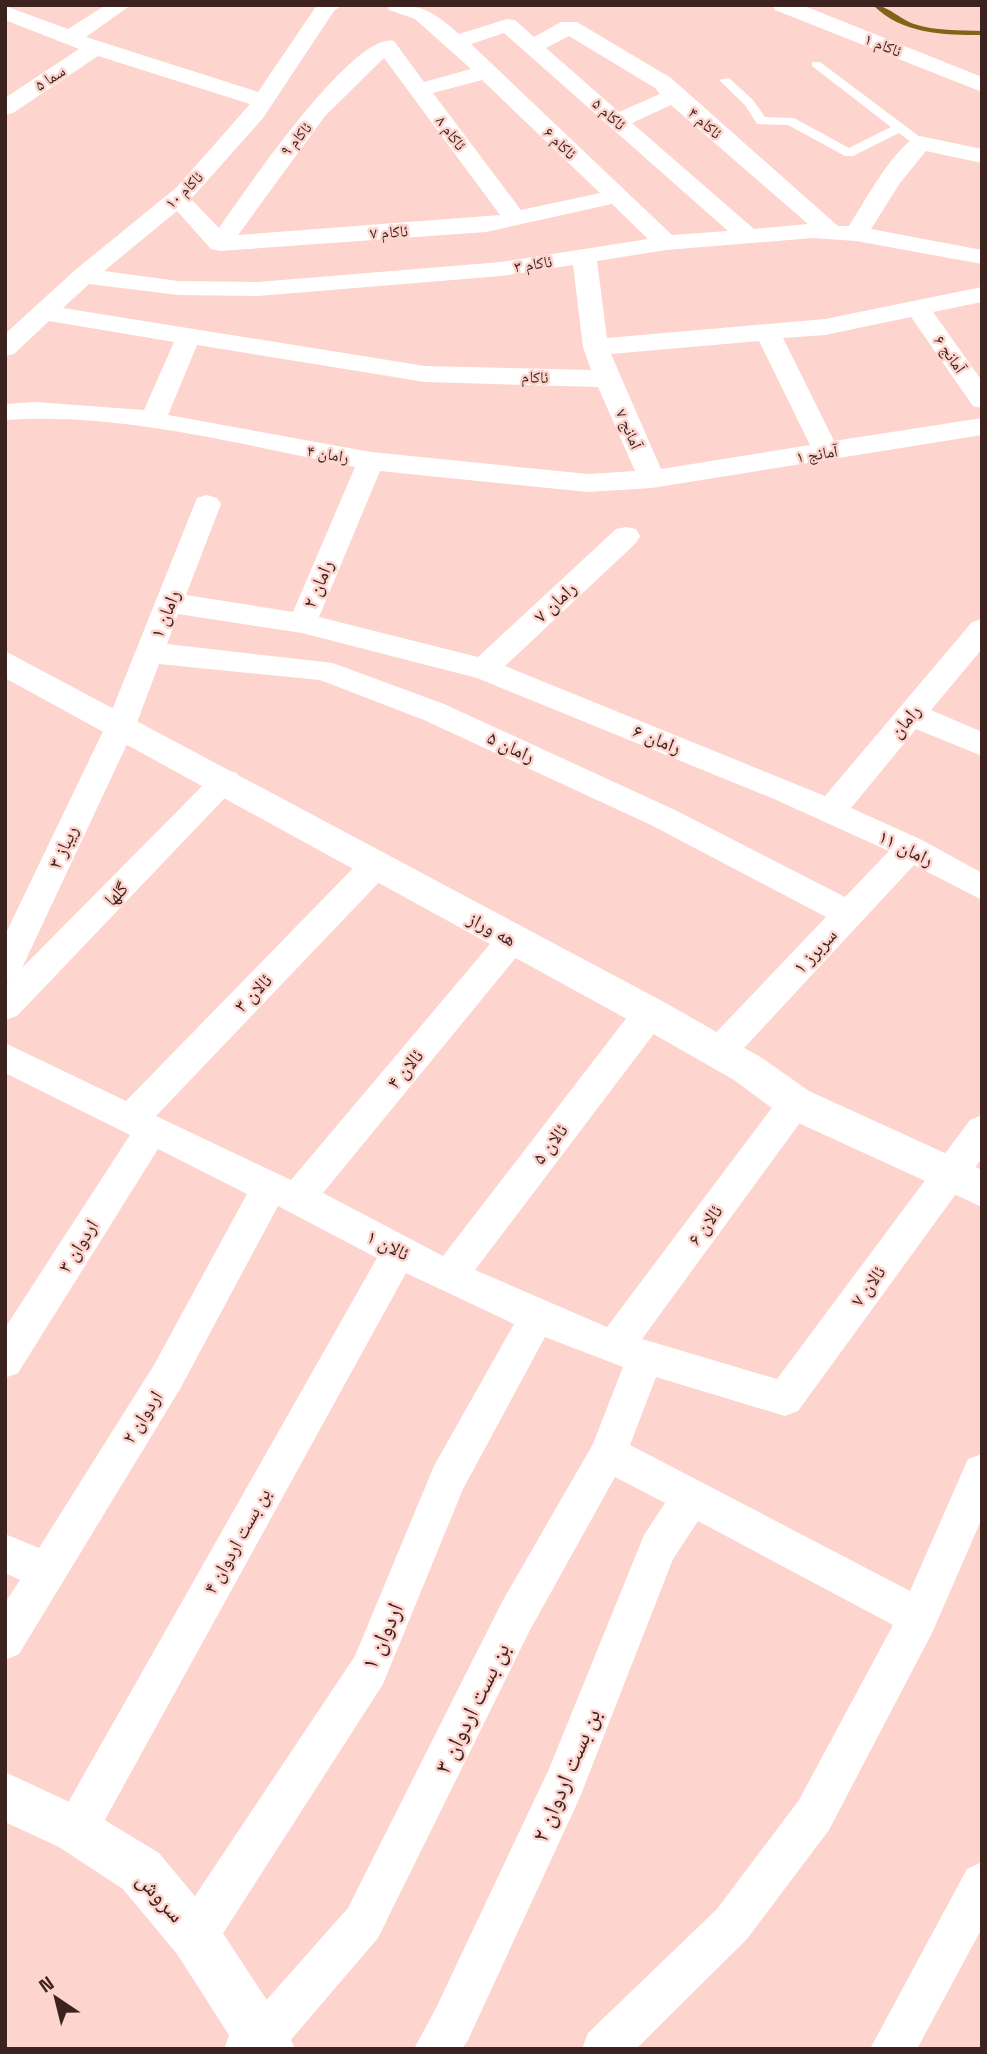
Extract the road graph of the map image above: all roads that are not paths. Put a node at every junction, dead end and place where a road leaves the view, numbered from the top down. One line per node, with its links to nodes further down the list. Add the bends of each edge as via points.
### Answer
1 (121, 5): 7 (street)
2 (332, 5): 19 (street, ئاکام ۱۰, via 296,48)
3 (397, 5): 8 (street, via 423,14)
4 (783, 5): 16 (street, ئاکام ۱)
5 (5, 12): 7 (street)
6 (508, 15): 8 (street, ئاکام ۵); 10 (street, ئاکام ۵)
7 (69, 38): 11 (street)
8 (456, 42): 14 (street, ئاکام ۶)
9 (386, 46): 17 (street, ئاکام ۸); 31 (street, ئاکام ۹, via 362,63 274,164)
10 (533, 46): 12 (street, ئاکام ۵); 18 (street, ئاکام ۴, via 569,27 663,83)
11 (95, 48): 19 (street); 20 (street, سما ۵)
12 (553, 63): 14 (street); 21 (street, ئاکام ۵)
13 (816, 64): 22 (lane)
14 (490, 76): 17 (street); 25 (street, ئاکام ۶)
15 (725, 80): 22 (lane, via 750,103 761,121 790,121 849,153)
16 (982, 85)
17 (419, 90): 27 (street, ئاکام ۸)
18 (674, 96): 21 (street); 28 (street, ئاکام ۴)
19 (262, 101): 26 (street, ئاکام ۱۰)
20 (5, 108)
21 (617, 121): 29 (street, ئاکام ۵)
22 (901, 127): 23 (lane)
23 (920, 143): 24 (street); 28 (street)
24 (982, 156)
25 (617, 196): 27 (street, ئاکام ۷); 30 (street, ئاکام ۶)
26 (178, 198): 31 (street); 34 (street, ئاکام ۱۰)
27 (516, 220): 31 (street, ئاکام ۷)
28 (844, 233): 29 (street, ئاکام ۳, via 813,231); 33 (street, ئاکام ۳)
29 (750, 238): 30 (street, ئاکام ۳)
30 (666, 243): 32 (street, ئاکام ۳)
31 (220, 244)
32 (584, 256): 34 (street, ئاکام ۳, via 501,269 258,289 178,288); 40 (street)
33 (982, 257)
34 (83, 276): 37 (street, ئاکام ۱۰)
35 (982, 294): 36 (street)
36 (918, 309): 38 (street, via 825,327); 43 (street, آمانج ۶)
37 (44, 313): 39 (street, ئاکام); 41 (street, ئاکام ۱۰)
38 (767, 332): 40 (street); 47 (street)
39 (189, 335): 42 (street, ئاکام, via 425,374); 45 (street)
40 (596, 347): 42 (street)
41 (5, 348)
42 (607, 379): 49 (street, آمانج ۷)
43 (982, 400)
44 (5, 412): 45 (street, رامان ۴, via 35,410)
45 (152, 421): 48 (street, رامان ۴)
46 (982, 426): 47 (street, آمانج ۱)
47 (827, 453): 49 (street, آمانج ۱)
48 (372, 461): 49 (street, رامان ۴, via 588,483); 53 (street, رامان ۲)
49 (652, 479)
50 (207, 504): 52 (street, رامان ۱)
51 (626, 536): 57 (street, رامان ۷)
52 (170, 603): 53 (street, رامان ۲); 55 (street, رامان ۱)
53 (302, 623): 57 (street, رامان ۶)
54 (982, 629): 58 (street, رامان)
55 (149, 653): 59 (street, رامان ۱); 66 (street, رامان ۵, via 323,670 434,712 664,818)
56 (5, 663): 59 (street, هه وراز)
57 (484, 669): 62 (street, رامان ۶)
58 (911, 714): 60 (street); 62 (street, رامان)
59 (121, 725): 61 (street, هه وراز); 68 (street, ریباز ۳)
60 (982, 745)
61 (226, 781): 64 (street, هه وراز); 69 (street, گلها)
62 (829, 813): 63 (street, رامان ۱۱)
63 (911, 848): 65 (street, رامان ۱۱); 66 (street, سربرز ۱)
64 (375, 866): 67 (street, هه وراز); 74 (street, ئالان ۳)
65 (982, 888)
66 (849, 915): 71 (street, سربرز ۱)
67 (512, 940): 70 (street, هه وراز); 77 (street, ئالان ۴)
68 (5, 970)
69 (5, 1007)
70 (650, 1013): 71 (street, هه وراز); 79 (street, ئالان ۵)
71 (719, 1052): 73 (street, هه وراز)
72 (5, 1057): 74 (street, ئالان ۱)
73 (795, 1103): 76 (street, هه وراز); 81 (street, ئالان ۶)
74 (141, 1125): 77 (street, ئالان ۱); 82 (street, اردوان ۳)
75 (982, 1130): 76 (street, ئالان ۷)
76 (967, 1181): 83 (street, ئالان ۷)
77 (284, 1193): 78 (street, ئالان ۱); 88 (street, اردوان ۲)
78 (399, 1252): 79 (street, ئالان ۱); 92 (street, بن بست اردوان ۴)
79 (450, 1275): 80 (street, ئالان ۱)
80 (537, 1317): 81 (street, ئالان ۱); 94 (street, اردوان ۱, via 448,1479 369,1670)
81 (630, 1352): 83 (street, ئالان ۱); 84 (street, بن بست اردوان ۳)
82 (5, 1361)
83 (785, 1399)
84 (608, 1452): 86 (street); 95 (street, بن بست اردوان ۳, via 516,1616 363,1923)
85 (982, 1472): 89 (street)
86 (690, 1498): 89 (street); 96 (street, بن بست اردوان ۲, via 658,1548 565,1782 452,2024)
87 (5, 1553): 88 (street)
88 (47, 1572): 90 (street, اردوان ۲)
89 (919, 1617): 97 (street, via 814,1815 732,1924)
90 (5, 1640)
91 (5, 1796): 92 (street, سروش)
92 (75, 1830): 94 (street, سروش, via 141,1871)
93 (982, 1884): 98 (street)
94 (195, 1936): 95 (street, سروش)
95 (259, 2045)
96 (436, 2049)
97 (604, 2049)
98 (892, 2049)

